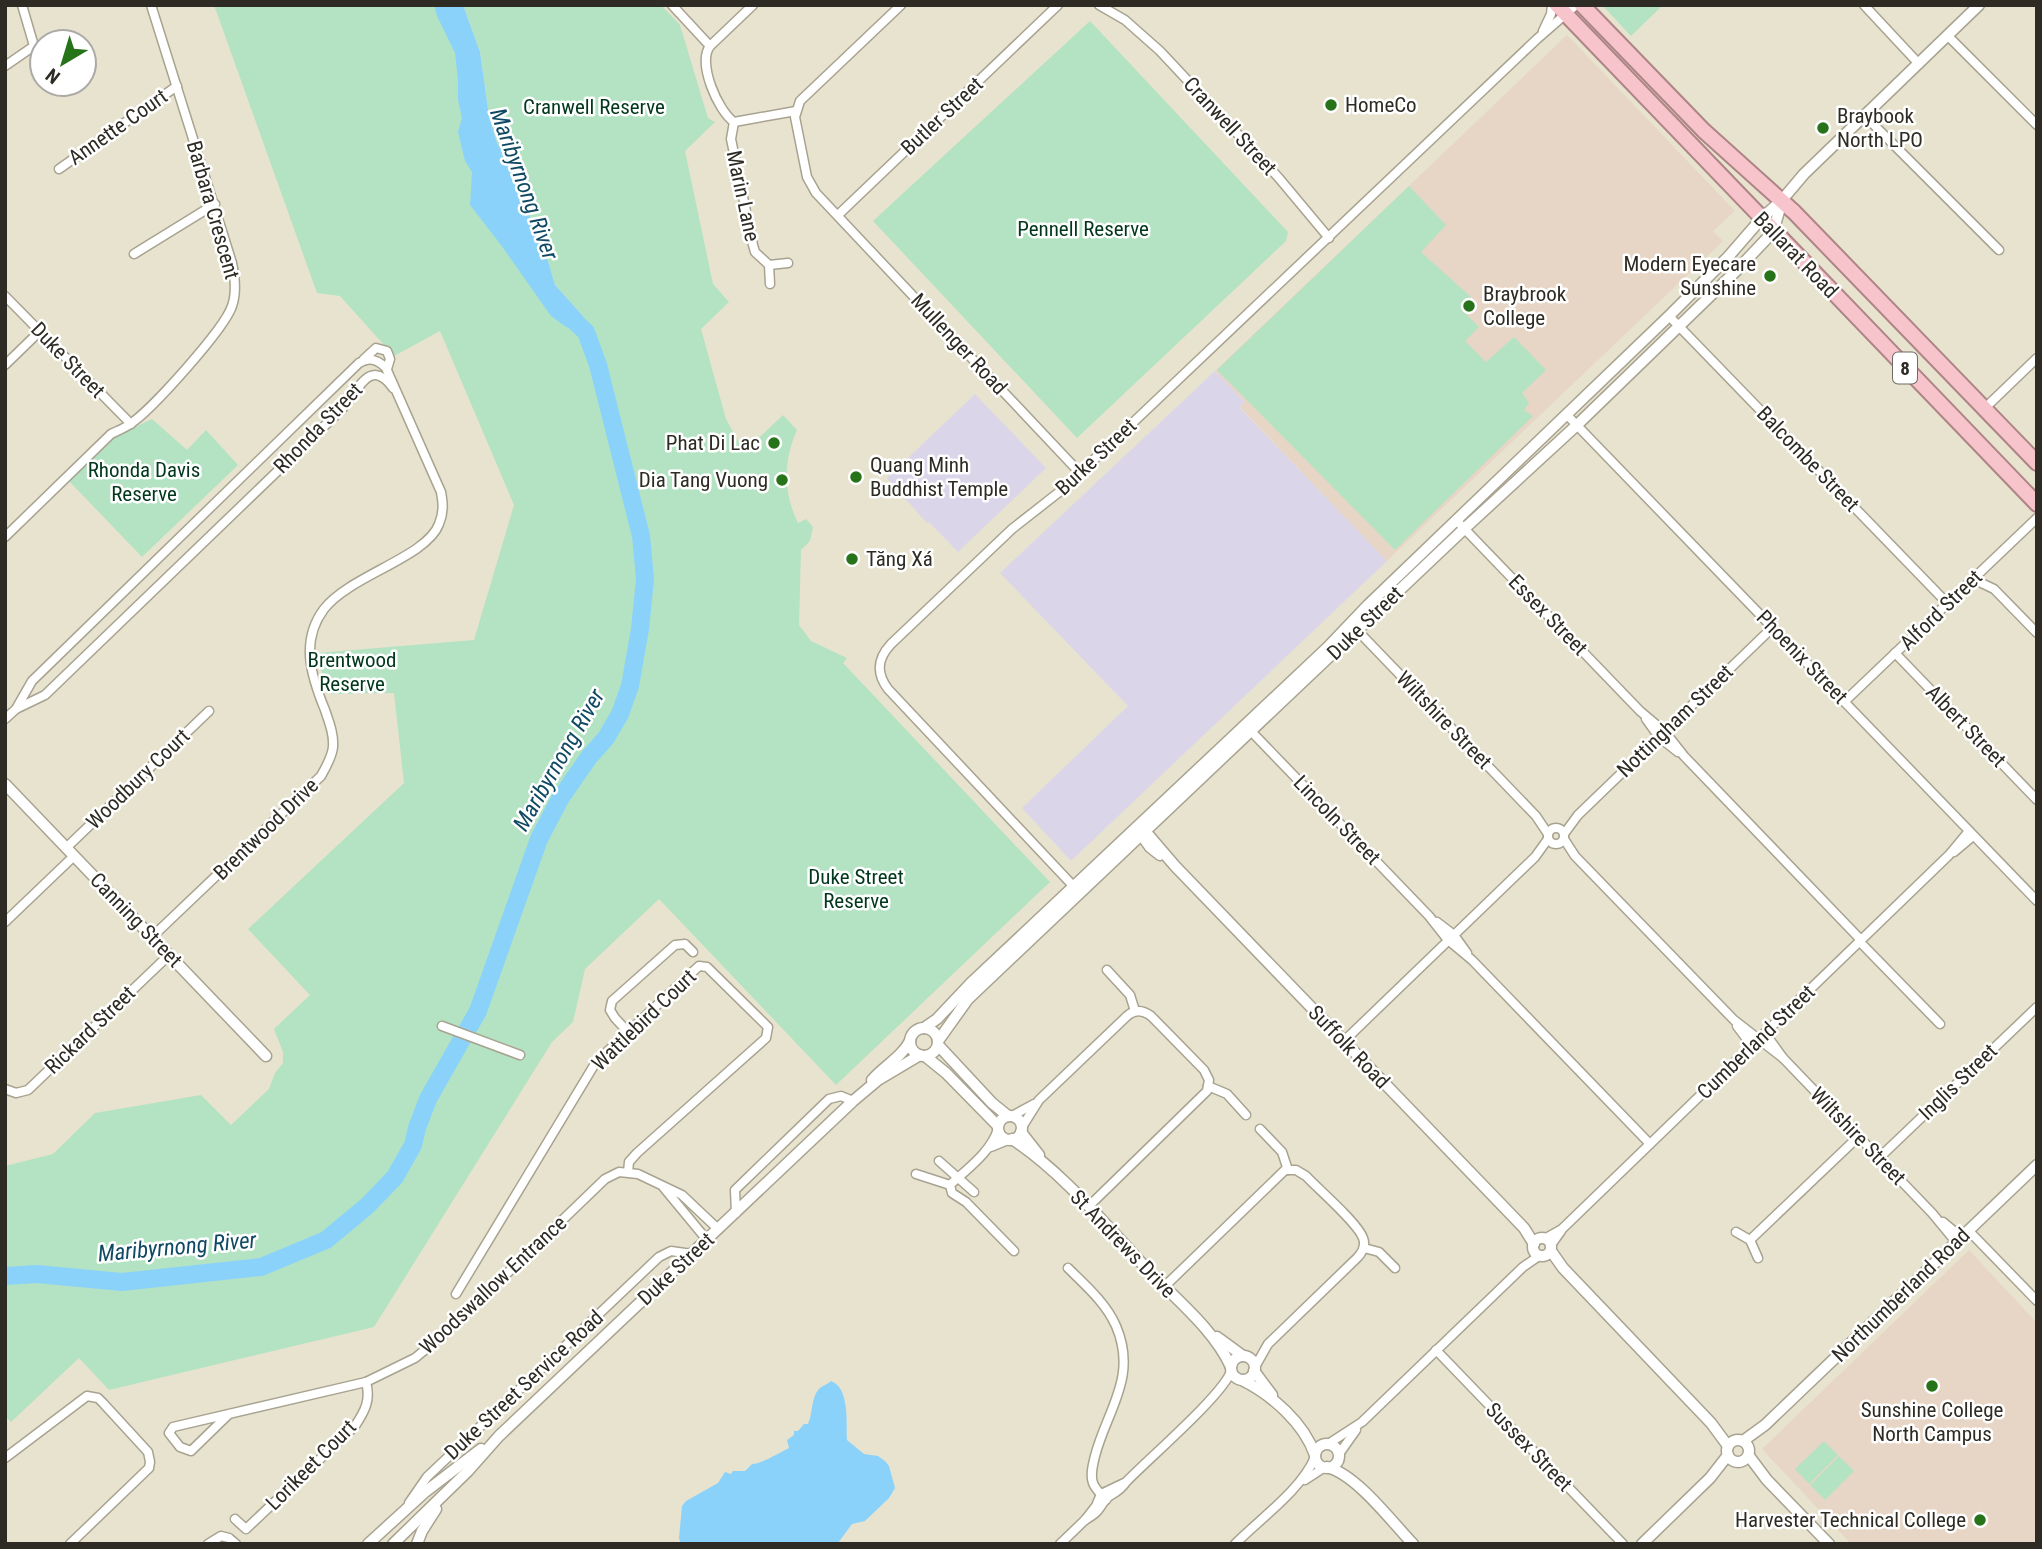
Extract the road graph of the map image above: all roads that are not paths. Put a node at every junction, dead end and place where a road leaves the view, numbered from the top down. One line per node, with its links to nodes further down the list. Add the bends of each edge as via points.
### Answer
1 (22, 5): 20 (street, via 34,46)
2 (151, 5): 21 (street, Barbara Crescent)
3 (672, 5): 18 (street)
4 (753, 5): 18 (street)
5 (901, 5): 22 (street, via 807,94)
6 (1058, 5): 14 (street, Butler Street)
7 (1066, 5): 14 (street, Butler Street)
8 (1099, 5): 15 (street, Cranwell Street)
9 (1112, 5): 15 (street, Cranwell Street)
10 (1582, 5): 27 (highway, Ballarat Road / 8, via 1704,131)
11 (1864, 5): 19 (street)
12 (1979, 5): 16 (street, Duke Street)
13 (1563, 8): 17 (street, Burke Street); 17 (street, Burke Street); 30 (highway, Ballarat Road / 8)
14 (1047, 18): 29 (street, Butler Street)
15 (1125, 20): 32 (street, Cranwell Street, via 1160,51)
16 (1948, 36): 19 (street, Duke Street); 25 (street)
17 (1537, 39): 32 (street, Burke Street)
18 (710, 46): 24 (street, via 706,66 719,108)
19 (1919, 64): 23 (street, Duke Street)
20 (5, 66)
21 (177, 86): 26 (street, Annette Court); 28 (street, Barbara Crescent)
22 (796, 111): 24 (street); 29 (street, Mullenger Road, via 807,177)
23 (1866, 117): 27 (street, Duke Street); 33 (street)
24 (734, 122): 36 (street, Marin Lane, via 731,139 753,245)
25 (2037, 125)
26 (59, 169)
27 (1782, 200): 30 (street, Duke Street); 31 (street, Duke Street); 47 (highway, Ballarat Road / 8)
28 (215, 204): 34 (street); 49 (street, Barbara Crescent, via 236,282 233,303 217,332)
29 (838, 215): 52 (street, Mullenger Road)
30 (1760, 219): 31 (highway, Ballarat Road / 8); 39 (street, Duke Street)
31 (1773, 232): 40 (street, Duke Street); 53 (highway, Ballarat Road / 8)
32 (1329, 238): 52 (street, Burke Street)
33 (1999, 250)
34 (134, 254)
35 (788, 263): 36 (street, Marin Lane)
36 (769, 265): 37 (street, Marin Lane)
37 (770, 284)
38 (5, 296): 41 (street, Duke Street)
39 (1669, 316): 40 (street, Balcombe Street); 48 (street, Duke Street)
40 (1678, 325): 50 (street, Duke Street); 59 (street, Balcombe Street)
41 (40, 331): 44 (street); 49 (street, Duke Street)
42 (2037, 358): 47 (street)
43 (359, 363): 45 (street, Rhonda Street, via 374,360); 45 (street, via 376,348 384,349 390,355); 65 (street, Rhonda Street, via 32,681)
44 (5, 365)
45 (387, 369): 46 (street, Rhonda Street)
46 (400, 397): 65 (street, Rhonda Street, via 380,374 366,379 342,409 45,695); 79 (street, Brentwood Drive, via 441,492 439,526 408,553 341,591 325,608 310,641 309,660 332,729 330,761 321,776)
47 (1985, 408): 51 (highway, Ballarat Road / 8)
48 (1566, 414): 50 (street, Phoenix Street); 55 (street, Duke Street)
49 (131, 424): 57 (street, Barbara Crescent, via 111,434)
50 (1577, 425): 56 (street, Duke Street); 61 (street, Phoenix Street)
51 (2037, 463)
52 (1080, 473): 76 (street, Burke Street, via 1012,529 891,644 879,668 888,689)
53 (2037, 504)
54 (2037, 518): 58 (street, Alford Street)
55 (1456, 520): 56 (street, Essex Street); 60 (street, Duke Street)
56 (1464, 528): 60 (street, Duke Street); 69 (street, Essex Street)
57 (5, 537)
58 (1973, 579): 59 (street, Alford Street); 62 (street, via 1994,589)
59 (1947, 603): 63 (street, Alford Street)
60 (1354, 627): 68 (street, Duke Street); 74 (street, Wiltshire Street)
61 (1773, 627): 64 (street, Phoenix Street); 69 (street, Nottingham Street)
62 (2037, 633)
63 (1895, 653): 64 (street, Alford Street); 71 (street, Albert Street)
64 (1845, 701): 73 (street, Phoenix Street)
65 (16, 709): 67 (street, Rhonda Street)
66 (209, 710): 75 (street, Woodbury Court)
67 (5, 719)
68 (1248, 728): 72 (street, Duke Street); 80 (street, Lincoln Street)
69 (1662, 734): 74 (street, Nottingham Street); 81 (street, Essex Street)
70 (5, 784): 75 (street, Canning Street)
71 (2037, 800)
72 (1140, 831): 76 (street, Duke Street); 94 (street, Suffolk Road)
73 (1971, 834): 77 (street, Phoenix Street); 81 (street, Cumberland Street)
74 (1556, 837): 80 (street, Nottingham Street); 87 (street, Wiltshire Street)
75 (70, 852): 78 (street, Woodbury Court); 79 (street, Canning Street)
76 (1077, 889): 90 (street, Duke Street); 95 (street, Duke Street, via 968,999)
77 (2037, 901)
78 (5, 922)
79 (152, 937): 83 (street, Canning Street)
80 (1451, 938): 94 (street, Nottingham Street); 111 (street, Lincoln Street)
81 (1860, 941): 88 (street, Essex Street); 92 (street, Cumberland Street)
82 (693, 952): 91 (street, via 685,944 675,945 612,1001 610,1010)
83 (169, 955): 98 (street, Canning Street); 101 (street, Rickard Street, via 27,1090)
84 (1107, 970): 86 (street, via 1130,995)
85 (2037, 1007): 113 (street, Inglis Street)
86 (1135, 1011): 100 (street, via 1146,1012 1204,1070); 102 (street)
87 (1734, 1020): 92 (street, Wiltshire Street); 96 (street, Wiltshire Street)
88 (1940, 1024)
89 (442, 1026): 97 (street)
90 (924, 1028): 93 (street, via 914,1032); 95 (street, via 935,1032)
91 (628, 1031): 118 (street, Wattlebird Court, via 699,966 713,970 768,1027 765,1038 637,1153); 139 (street, Wattlebird Court, via 591,1070)
92 (1762, 1036): 96 (street, Cumberland Street); 109 (street, Wiltshire Street)
93 (910, 1041): 99 (street, via 913,1050); 103 (street, Duke Street, via 902,1055 879,1071)
94 (1344, 1041): 131 (street, Suffolk Road)
95 (938, 1043): 99 (street, via 933,1053); 105 (street)
96 (1752, 1046): 111 (street, Cumberland Street)
97 (520, 1055)
98 (266, 1056)
99 (923, 1056): 103 (street, Duke Street, via 878,1080); 106 (street, via 941,1068)
100 (1208, 1086): 104 (street, via 1227,1094); 124 (street)
101 (5, 1089)
102 (1039, 1100): 105 (street); 107 (street)
103 (853, 1101): 125 (street, Duke Street); 125 (street, via 841,1096 829,1100 811,1116 735,1190)
104 (1246, 1115)
105 (1010, 1116): 106 (street, via 1001,1119); 107 (street, via 1019,1120)
106 (998, 1128): 110 (street, via 1001,1136); 112 (street)
107 (1022, 1129): 110 (street); 115 (street, St Andrews Drive)
108 (1260, 1129): 117 (street, via 1282,1152)
109 (1858, 1137): 113 (street, Wiltshire Street); 130 (street)
110 (1010, 1140): 112 (street); 115 (street, St Andrews Drive)
111 (1650, 1144): 131 (street, Cumberland Street)
112 (985, 1151): 120 (street)
113 (1879, 1158): 128 (street, Wiltshire Street)
114 (939, 1161): 120 (street)
115 (1045, 1164): 124 (street, St Andrews Drive)
116 (2037, 1165): 128 (street, Northumberland Road)
117 (1288, 1170): 132 (street, via 1306,1176 1357,1228); 138 (street)
118 (628, 1172): 122 (street); 148 (street, Woodswallow Entrance, via 605,1179 442,1336 415,1357)
119 (916, 1174): 121 (street)
120 (959, 1177): 121 (street); 123 (street)
121 (950, 1185): 133 (street, via 952,1194 966,1202)
122 (663, 1187): 126 (street, via 682,1195); 129 (street)
123 (974, 1192)
124 (1088, 1207): 138 (street, St Andrews Drive)
125 (736, 1213): 126 (street, Duke Street)
126 (718, 1229): 129 (street, Duke Street)
127 (1736, 1232): 130 (street)
128 (1962, 1237): 140 (street, Wiltshire Street); 156 (street, Northumberland Road)
129 (707, 1240): 134 (street, Duke Street)
130 (1750, 1240): 135 (street)
131 (1543, 1247): 143 (street, Cumberland Street); 156 (street, Suffolk Road)
132 (1364, 1248): 137 (street, via 1378,1252); 142 (street)
133 (1014, 1251)
134 (692, 1254): 154 (street, Duke Street); 165 (street, Duke Street Service Road, via 671,1251 659,1257 427,1477)
135 (1758, 1258)
136 (1068, 1268): 164 (street, via 1107,1310 1121,1340 1124,1375 1092,1473)
137 (1395, 1268)
138 (1164, 1287): 141 (street, St Andrews Drive)
139 (456, 1294)
140 (2037, 1301)
141 (1200, 1324): 144 (street, St Andrews Drive); 145 (street, St Andrews Drive)
142 (1268, 1344): 144 (street); 146 (street)
143 (1436, 1350): 153 (street, Cumberland Street); 177 (street, Sussex Street)
144 (1244, 1356): 145 (street, via 1234,1360); 146 (street)
145 (1231, 1369): 147 (street); 149 (street)
146 (1254, 1369): 147 (street, via 1250,1378); 150 (street)
147 (1241, 1380): 149 (street); 150 (street)
148 (366, 1382): 151 (street, Woodswallow Entrance); 166 (street, Lorikeet Court, via 367,1405 355,1426 246,1529)
149 (1213, 1396): 164 (street, via 1126,1482)
150 (1278, 1405): 152 (street)
151 (229, 1414): 151 (street, Woodswallow Entrance, via 191,1451 180,1447 169,1433 173,1427)
152 (1294, 1422): 155 (street); 157 (street)
153 (1362, 1422): 155 (street, Cumberland Street); 158 (street, Cumberland Street)
154 (499, 1436): 161 (street, Duke Street); 165 (street, Duke Street)
155 (1326, 1444): 157 (street); 158 (street, via 1335,1447)
156 (1739, 1451): 178 (street, Northumberland Road); 179 (street, Suffolk Road)
157 (1315, 1456): 160 (street, via 1318,1464); 162 (street)
158 (1339, 1456): 160 (street, via 1333,1466); 163 (street)
159 (5, 1458): 169 (street, via 86,1396 103,1403 141,1442 148,1452 149,1468)
160 (1326, 1467): 162 (street); 163 (street)
161 (468, 1471): 168 (street, Duke Street); 173 (street, via 430,1517)
162 (1292, 1490): 175 (street)
163 (1363, 1492): 176 (street)
164 (1103, 1497): 174 (street)
165 (401, 1514): 167 (street, Duke Street)
166 (235, 1519)
167 (384, 1530): 168 (street); 172 (street, Duke Street)
168 (395, 1543)
169 (70, 1544)
170 (208, 1544): 171 (street, via 221,1536)
171 (236, 1544)
172 (368, 1544)
173 (417, 1544)
174 (1060, 1544)
175 (1235, 1544)
176 (1413, 1544)
177 (1623, 1544)
178 (1642, 1544)
179 (1829, 1544)

